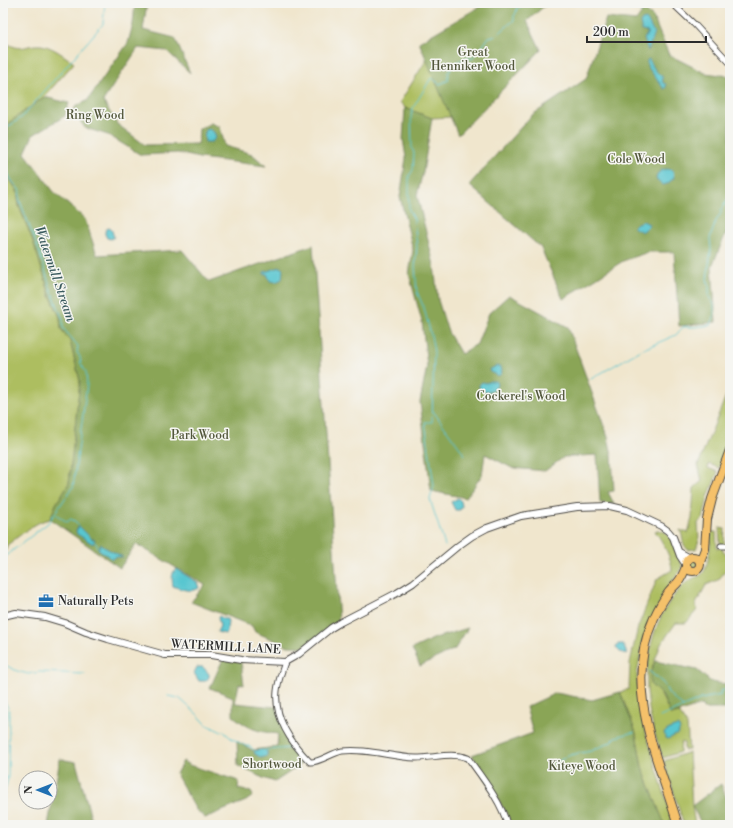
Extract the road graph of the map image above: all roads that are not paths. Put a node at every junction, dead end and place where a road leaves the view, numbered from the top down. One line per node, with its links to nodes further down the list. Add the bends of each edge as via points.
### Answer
1 (672, 3): 2 (street)
2 (730, 63)
3 (730, 450): 4 (main road, via 712,499 707,519 705,549)
4 (691, 562): 5 (main road); 5 (main road, via 699,568); 7 (street, WATERMILL LANE, via 679,552 668,531 627,510 610,506 577,507 520,516 472,536 413,583 331,628)
5 (680, 579): 9 (main road, via 654,619 644,646 641,674 642,701 647,726)
6 (3, 616): 7 (street, WATERMILL LANE, via 16,613 45,618 165,655 212,655 241,660)
7 (285, 662): 8 (street, via 277,693 280,717 296,748 310,762 342,751 416,758 462,756 468,758 491,791 506,817)
8 (507, 825)
9 (678, 825)

